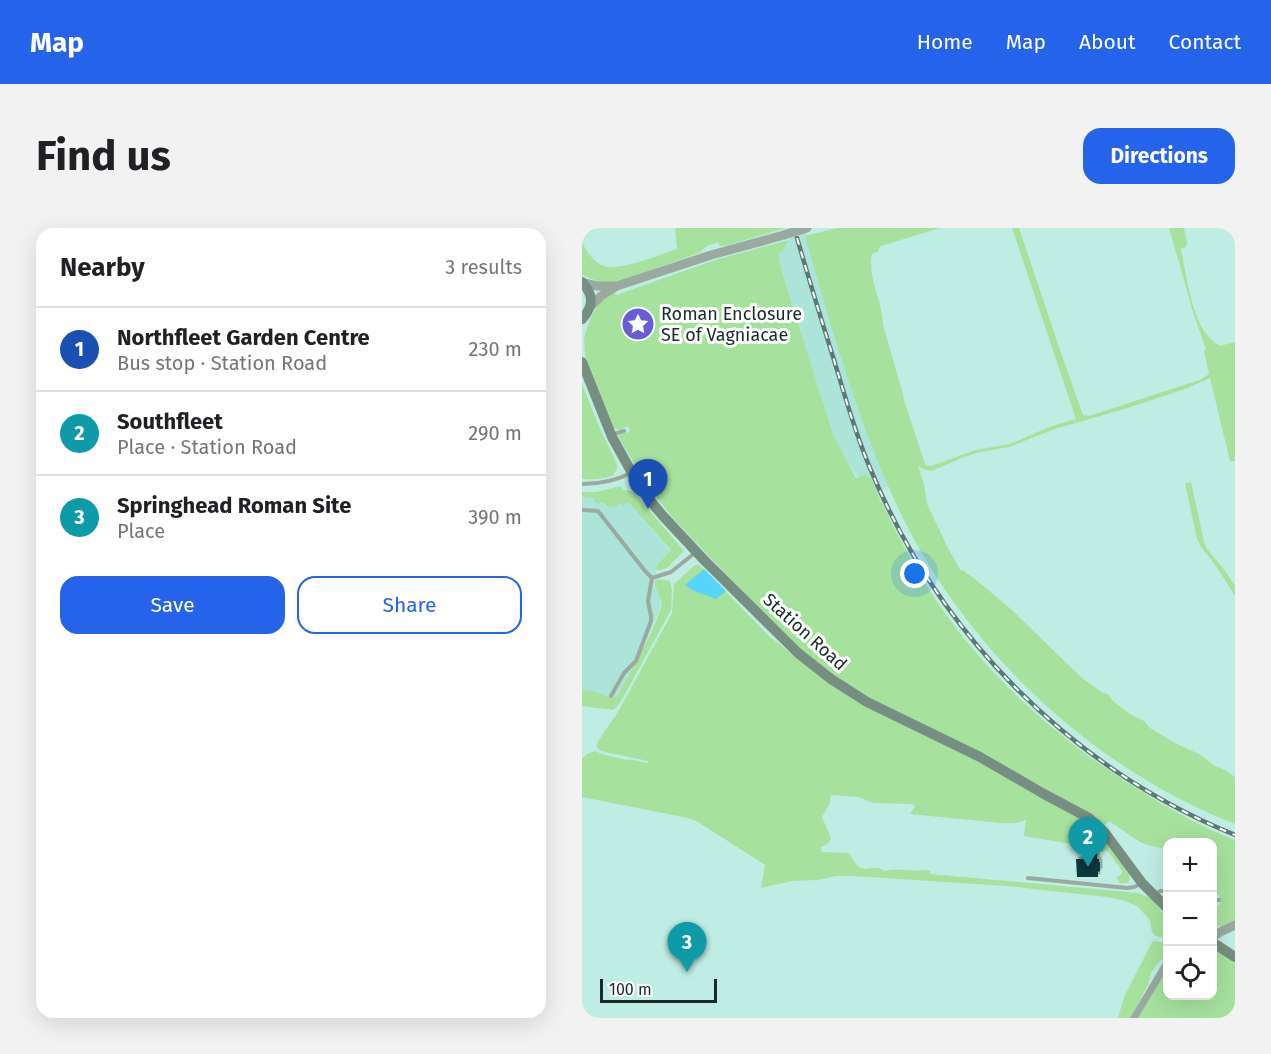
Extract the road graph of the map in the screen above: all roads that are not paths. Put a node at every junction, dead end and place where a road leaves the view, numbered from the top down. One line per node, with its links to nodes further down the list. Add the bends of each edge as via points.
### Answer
1 (807, 228): 3 (street, bridge)
2 (583, 283): 3 (street); 4 (main road, via 589,291)
3 (617, 286): 4 (street)
4 (591, 306): 5 (main road)
5 (583, 321)
6 (582, 352): 7 (main road, Station Road)
7 (582, 363): 8 (main road, Station Road)
8 (585, 378): 10 (main road, Station Road)
9 (624, 430): 10 (lane)
10 (611, 435): 11 (main road, Station Road)
11 (632, 473): 12 (lane, via 612,481); 14 (main road, Station Road, via 663,516)
12 (582, 484)
13 (582, 510): 15 (lane, via 597,511)
14 (696, 551): 15 (lane, via 671,572); 18 (main road, Station Road, via 782,638 831,680 1087,816)
15 (652, 578): 16 (lane, via 648,601 651,621 636,661)
16 (611, 696)
17 (1028, 878): 18 (lane, via 1131,888)
18 (1142, 883): 20 (main road, Station Road)
19 (1163, 891): 20 (lane)
20 (1154, 895): 21 (main road, Station Road)
21 (1163, 905)
22 (1235, 926): 23 (street)
23 (1217, 936)
24 (1217, 944): 25 (main road)
25 (1235, 957)
26 (1163, 968): 27 (street)
27 (1134, 1018)

